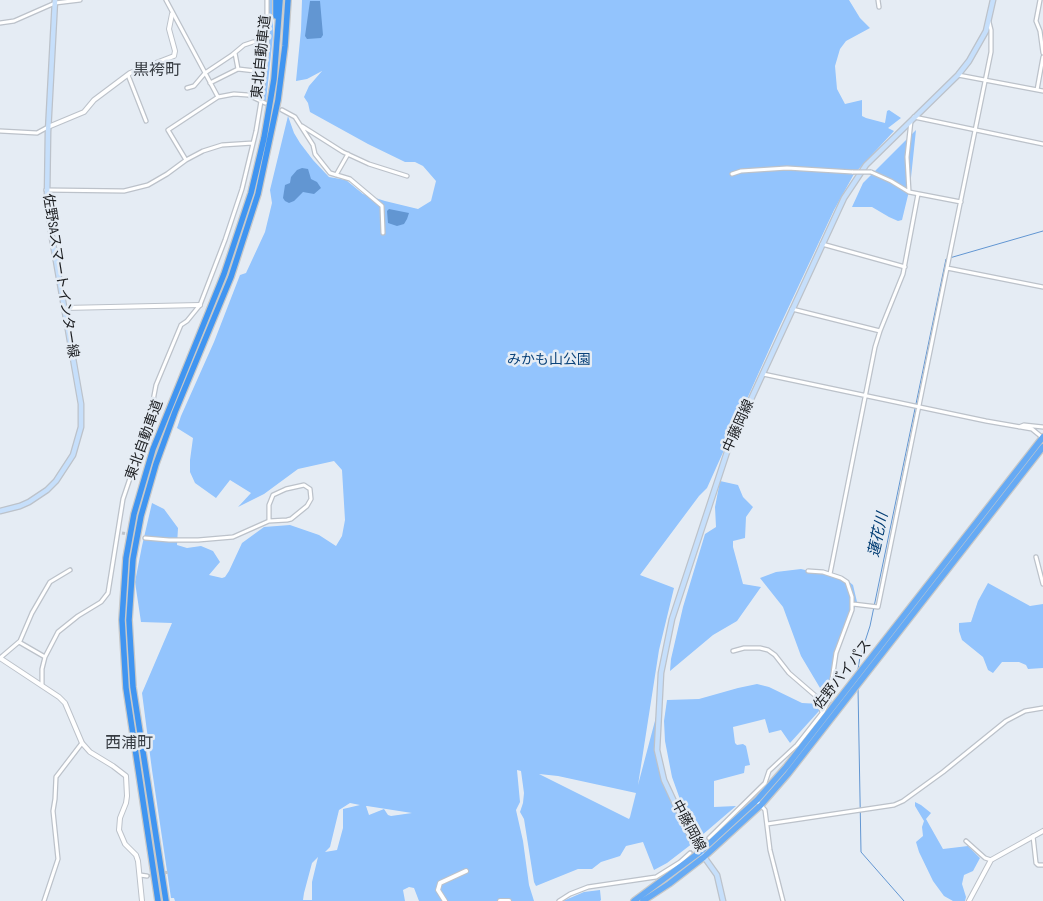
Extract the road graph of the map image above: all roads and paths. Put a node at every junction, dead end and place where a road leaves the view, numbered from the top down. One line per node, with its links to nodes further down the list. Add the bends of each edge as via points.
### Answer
1 (80, 0): 10 (street)
2 (166, 0): 12 (street)
3 (267, 0): 15 (street)
4 (276, 0): 16 (highway)
5 (280, 0): 16 (highway, 東北自動車道)
6 (288, 0): 100 (highway, 東北自動車道, via 278,100 258,194 231,277 156,464 133,559 129,620 133,687)
7 (878, 0): 11 (street)
8 (993, 0): 13 (main road, 中藤岡線)
9 (1040, 0): 18 (street, via 1036,20)
10 (55, 2): 14 (street, via 14,21); 37 (main road, 佐野SAスマートインター線)
11 (878, 7)
12 (172, 14): 22 (street); 23 (street, via 169,29 176,51 174,56)
13 (989, 21): 24 (main road, 中藤岡線, via 974,54); 25 (street, via 991,52)
14 (0, 23)
15 (267, 41): 17 (street, via 249,43); 21 (street)
16 (278, 46): 99 (highway, 東北自動車道, via 267,123 249,200 224,274 153,449 136,505 126,558 123,664)
17 (235, 52): 20 (street); 22 (street)
18 (1043, 53)
19 (1043, 58): 28 (street)
20 (238, 69): 21 (street); 26 (street)
21 (264, 72): 31 (street)
22 (205, 73): 26 (street); 27 (street, via 194,86)
23 (128, 74): 35 (street); 37 (street, via 94,100 84,112)
24 (958, 75): 25 (street); 34 (main road, 中藤岡線)
25 (986, 80): 28 (street); 38 (street)
26 (210, 83): 30 (street)
27 (187, 88)
28 (1037, 90): 29 (street)
29 (1043, 91)
30 (218, 97): 31 (street, via 234,94); 43 (street, via 168,130)
31 (260, 101): 32 (street); 40 (street)
32 (265, 103)
33 (282, 110): 36 (street, via 295,117)
34 (912, 119): 38 (street); 48 (street, via 907,157); 52 (main road, 中藤岡線, via 871,159 851,186)
35 (146, 122)
36 (302, 126): 42 (street); 45 (street, via 315,154 330,173)
37 (48, 127): 39 (street, via 37,133); 47 (main road, 佐野SAスマートインター線)
38 (975, 130): 41 (street); 50 (street)
39 (0, 131)
40 (254, 143): 43 (street, via 222,145); 56 (street, via 242,189)
41 (1043, 144)
42 (348, 154): 45 (street); 46 (street)
43 (186, 160): 47 (street, via 148,184 124,190)
44 (732, 174): 48 (street, bridge, via 787,168 872,172)
45 (336, 175): 51 (street, via 350,179 382,206)
46 (407, 176)
47 (46, 190): 57 (main road, 佐野SAスマートインター線)
48 (909, 192): 49 (street)
49 (918, 194): 50 (street); 53 (street)
50 (961, 202): 54 (street)
51 (383, 233)
52 (822, 244): 53 (street); 58 (main road, 中藤岡線)
53 (905, 266): 59 (street)
54 (947, 268): 55 (street); 62 (street)
55 (1043, 287)
56 (200, 305): 57 (street); 78 (street, via 181,325 156,385 149,422 124,499 108,593 101,602 58,632)
57 (64, 308): 67 (main road, 佐野SAスマートインター線, via 81,404 78,440 65,469 47,490 20,506)
58 (792, 308): 59 (street); 60 (main road, 中藤岡線)
59 (880, 331): 61 (street)
60 (762, 374): 61 (street); 91 (main road, 中藤岡線, via 723,464 672,618 661,673 657,736 660,766)
61 (865, 395): 62 (street); 73 (street)
62 (917, 406): 63 (street); 75 (street, via 877,607)
63 (1019, 427): 64 (street); 65 (street, via 1035,430)
64 (1043, 427)
65 (1043, 437): 84 (highway, 佐野バイパス)
66 (1043, 447): 84 (highway, 佐野バイパス, via 788,774)
67 (0, 511)
68 (269, 520): 68 (street, via 273,495 304,485 310,489 311,498 304,509 290,520); 69 (street, via 228,539)
69 (145, 538)
70 (1036, 557): 74 (street)
71 (70, 570): 76 (street, via 50,582)
72 (808, 572): 73 (street)
73 (830, 574): 75 (street, via 847,582)
74 (1043, 584)
75 (853, 604): 82 (street, via 836,653 829,700)
76 (19, 642): 78 (street); 79 (street)
77 (733, 651): 82 (street, via 744,648 768,650 818,698)
78 (45, 657): 80 (street)
79 (0, 658): 80 (street)
80 (42, 684): 83 (street, via 65,703)
81 (1043, 708): 85 (street, via 1025,711 1006,721 903,801 886,807)
82 (822, 712): 84 (street, via 797,745 769,771)
83 (82, 743): 95 (street, via 126,776 127,796 119,830 124,844 136,855); 97 (street, via 56,777 53,810 58,859)
84 (757, 801): 85 (street, via 765,810); 88 (street); 91 (highway, 佐野バイパス)
85 (767, 824): 108 (street)
86 (1043, 831): 87 (street)
87 (1033, 836): 92 (street); 93 (street, via 1036,863)
88 (709, 838)
89 (966, 841): 92 (street)
90 (690, 854): 104 (street, via 656,877 588,887)
91 (702, 854): 105 (highway, 佐野バイパス); 106 (highway, 佐野バイパス, via 669,884); 107 (main road, 中藤岡線, via 717,875)
92 (991, 860): 109 (street)
93 (1043, 865)
94 (466, 871): 101 (street, via 440,883 438,890)
95 (140, 875): 96 (street); 98 (street)
96 (147, 876)
97 (44, 901)
98 (142, 901)
99 (158, 901)
100 (166, 901)
101 (445, 901)
102 (500, 901): 103 (street)
103 (509, 901)
104 (559, 901)
105 (634, 901)
106 (643, 901)
107 (723, 901)
108 (783, 901)
109 (969, 901)

